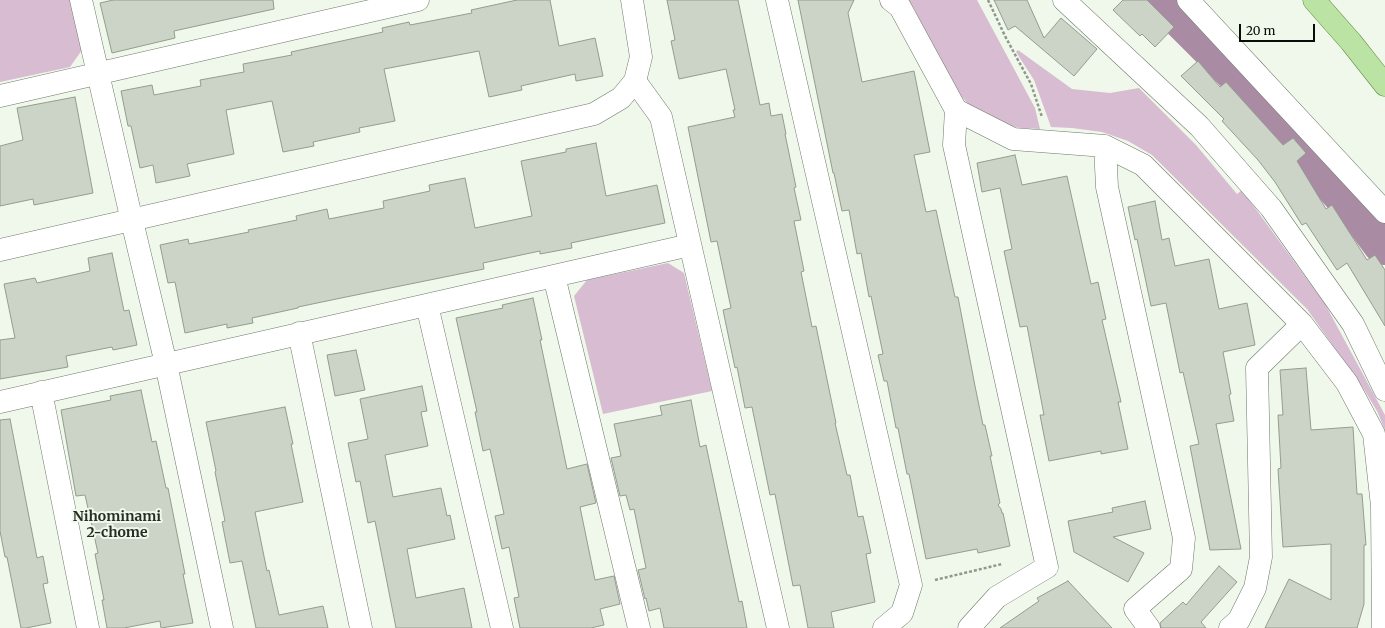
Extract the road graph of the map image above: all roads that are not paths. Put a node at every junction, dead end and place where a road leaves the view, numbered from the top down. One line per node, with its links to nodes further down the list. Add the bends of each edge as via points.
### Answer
1 (81, 0): 9 (street)
2 (418, 0): 9 (street)
3 (632, 0): 10 (street, via 641,57)
4 (777, 0): 33 (street, via 911,585 902,613)
5 (892, 0): 13 (street, via 900,7)
6 (1064, 0): 24 (street, via 1199,126 1271,208 1353,324)
7 (1188, 0): 15 (street)
8 (1314, 0): 11 (main road)
9 (97, 74): 12 (street); 16 (street)
10 (635, 81): 16 (street, via 621,98 594,114); 17 (street, via 661,117)
11 (1385, 85)
12 (0, 96)
13 (956, 110): 14 (street, via 1012,139); 34 (street, via 954,145 1048,567 996,597)
14 (1105, 146): 21 (street, via 1142,165); 35 (street, via 1107,187 1184,538 1181,568 1135,609)
15 (1385, 212)
16 (132, 221): 18 (street); 23 (street)
17 (690, 245): 19 (street); 32 (street)
18 (0, 250)
19 (554, 276): 20 (street); 31 (street)
20 (427, 305): 22 (street); 30 (street)
21 (1302, 324): 36 (street, via 1257,368 1261,557 1255,588 1239,620); 37 (street, via 1347,384 1374,434 1382,506)
22 (299, 334): 23 (street); 29 (street)
23 (166, 364): 25 (street); 28 (street)
24 (1385, 390)
25 (41, 392): 26 (street); 27 (street)
26 (0, 402)
27 (88, 628)
28 (222, 628)
29 (361, 628)
30 (502, 628)
31 (639, 628)
32 (778, 628)
33 (884, 628)
34 (969, 628)
35 (1149, 628)
36 (1230, 628)
37 (1383, 628)

